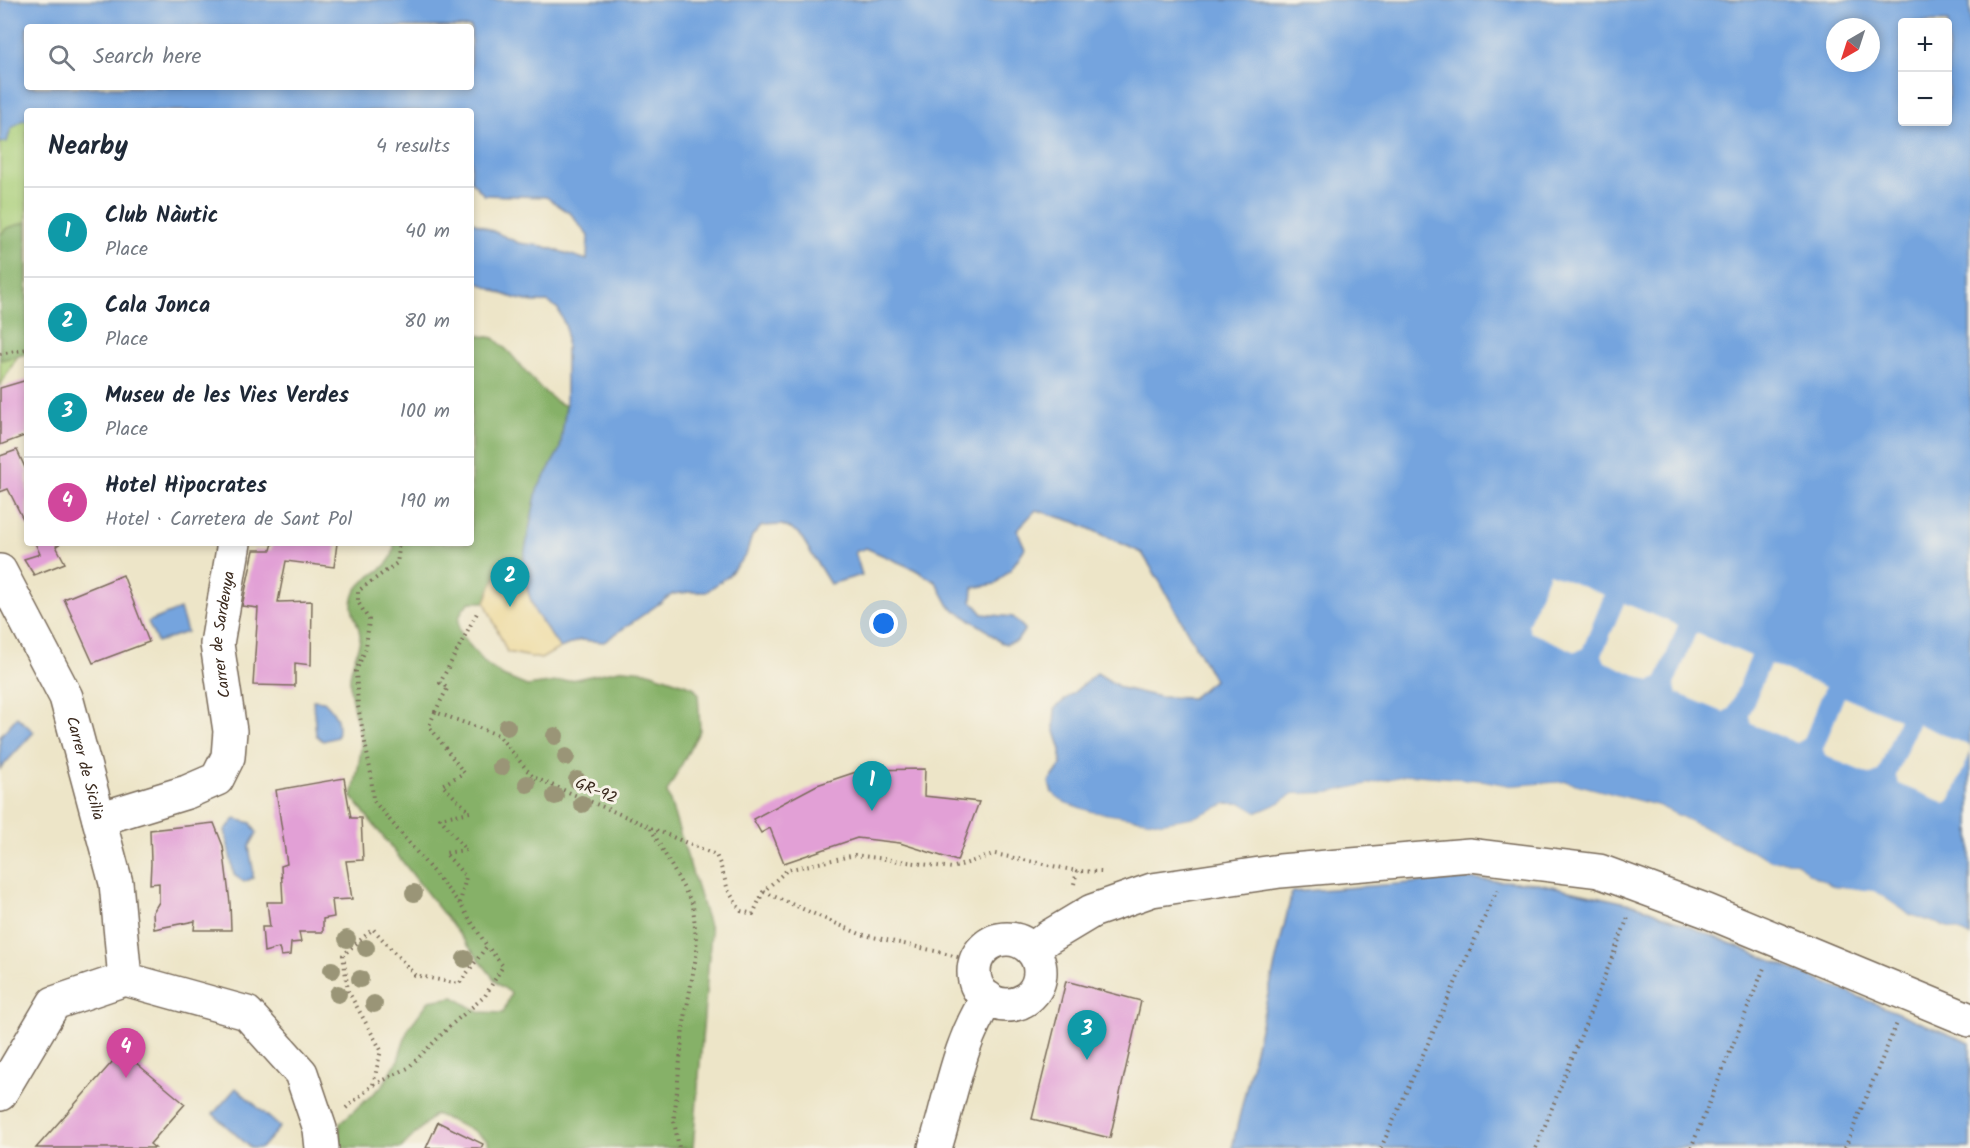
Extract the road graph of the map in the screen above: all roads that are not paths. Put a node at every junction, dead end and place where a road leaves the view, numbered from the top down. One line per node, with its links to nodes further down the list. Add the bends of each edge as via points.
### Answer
1 (233, 546): 3 (street, Carrer de Sardenya, via 216,644 230,731 228,758 217,779)
2 (0, 571): 3 (street, Carrer de Sicilia, via 66,697)
3 (99, 819): 5 (street, Carrer de Sicilia, via 116,883)
4 (1032, 950): 6 (street, via 1040,968 1032,993 1014,1004); 6 (street, via 1014,939 1000,939 983,949 974,975); 7 (street, via 1092,911 1152,891 1280,871 1470,855 1599,871 1707,911)
5 (125, 979): 8 (street, via 54,1004); 9 (street, via 247,1013 301,1072)
6 (988, 998): 10 (street, via 963,1047)
7 (1970, 1020)
8 (0, 1094)
9 (321, 1138)
10 (935, 1148)

